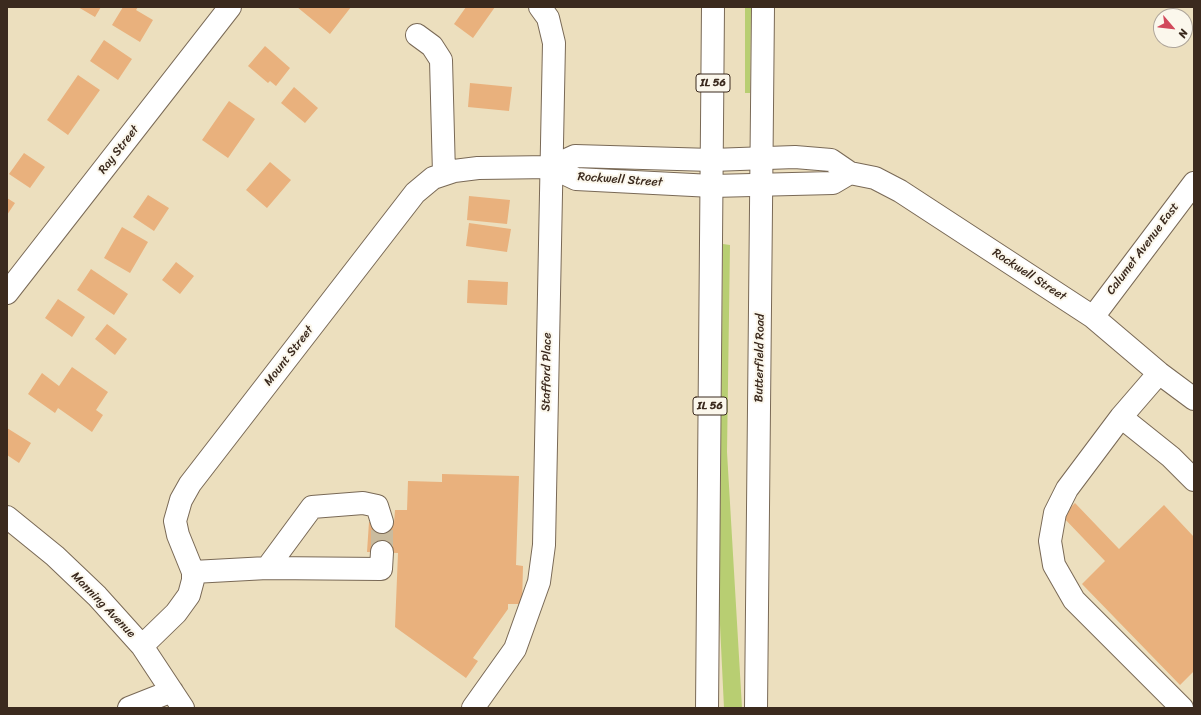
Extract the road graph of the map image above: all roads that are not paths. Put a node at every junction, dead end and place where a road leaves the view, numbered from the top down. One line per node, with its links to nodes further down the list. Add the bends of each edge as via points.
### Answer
1 (230, 7): 14 (street, Ray Street)
2 (713, 7): 7 (street, IL 56)
3 (763, 7): 6 (street, Butterfield Road)
4 (544, 13): 8 (street, Stafford Place, via 554,43)
5 (417, 35): 9 (street, via 432,46 441,60)
6 (762, 157): 7 (street, Rockwell Street); 10 (street, Rockwell Street, via 831,160); 13 (street, Butterfield Road)
7 (712, 160): 8 (street, Rockwell Street, via 575,156); 12 (street, IL 56)
8 (551, 168): 9 (street, Mount Street, via 478,168); 12 (street, Rockwell Street, via 576,179); 28 (street, Stafford Place, via 544,545 539,582 515,649)
9 (444, 174): 24 (street, Mount Street, via 432,178 415,193 190,484 181,500 175,521)
10 (850, 174): 13 (street, Rockwell Street, via 833,183); 15 (street, Rockwell Street, via 875,178 900,191)
11 (1194, 183): 15 (street, Calumet Avenue East)
12 (712, 186): 13 (street, Rockwell Street); 29 (street, IL 56)
13 (762, 186): 30 (street, Butterfield Road)
14 (7, 294)
15 (1093, 317): 16 (street, Rockwell Street)
16 (1159, 372): 17 (street, Rockwell Street); 18 (street)
17 (1194, 399)
18 (1122, 417): 19 (street, via 1171,457); 31 (street, via 1067,489 1055,513 1050,541 1054,565 1074,600)
19 (1194, 480)
20 (7, 517): 25 (street, Manning Avenue, via 55,556)
21 (382, 522): 23 (street, via 377,506 363,503 312,507)
22 (382, 552): 23 (street, via 381,569)
23 (267, 568): 24 (street)
24 (192, 572): 25 (street, Mount Street, via 193,580 189,595 176,613)
25 (142, 646): 26 (street, Manning Avenue)
26 (178, 700): 27 (street)
27 (129, 708)
28 (473, 708)
29 (707, 708)
30 (756, 708)
31 (1182, 708)

